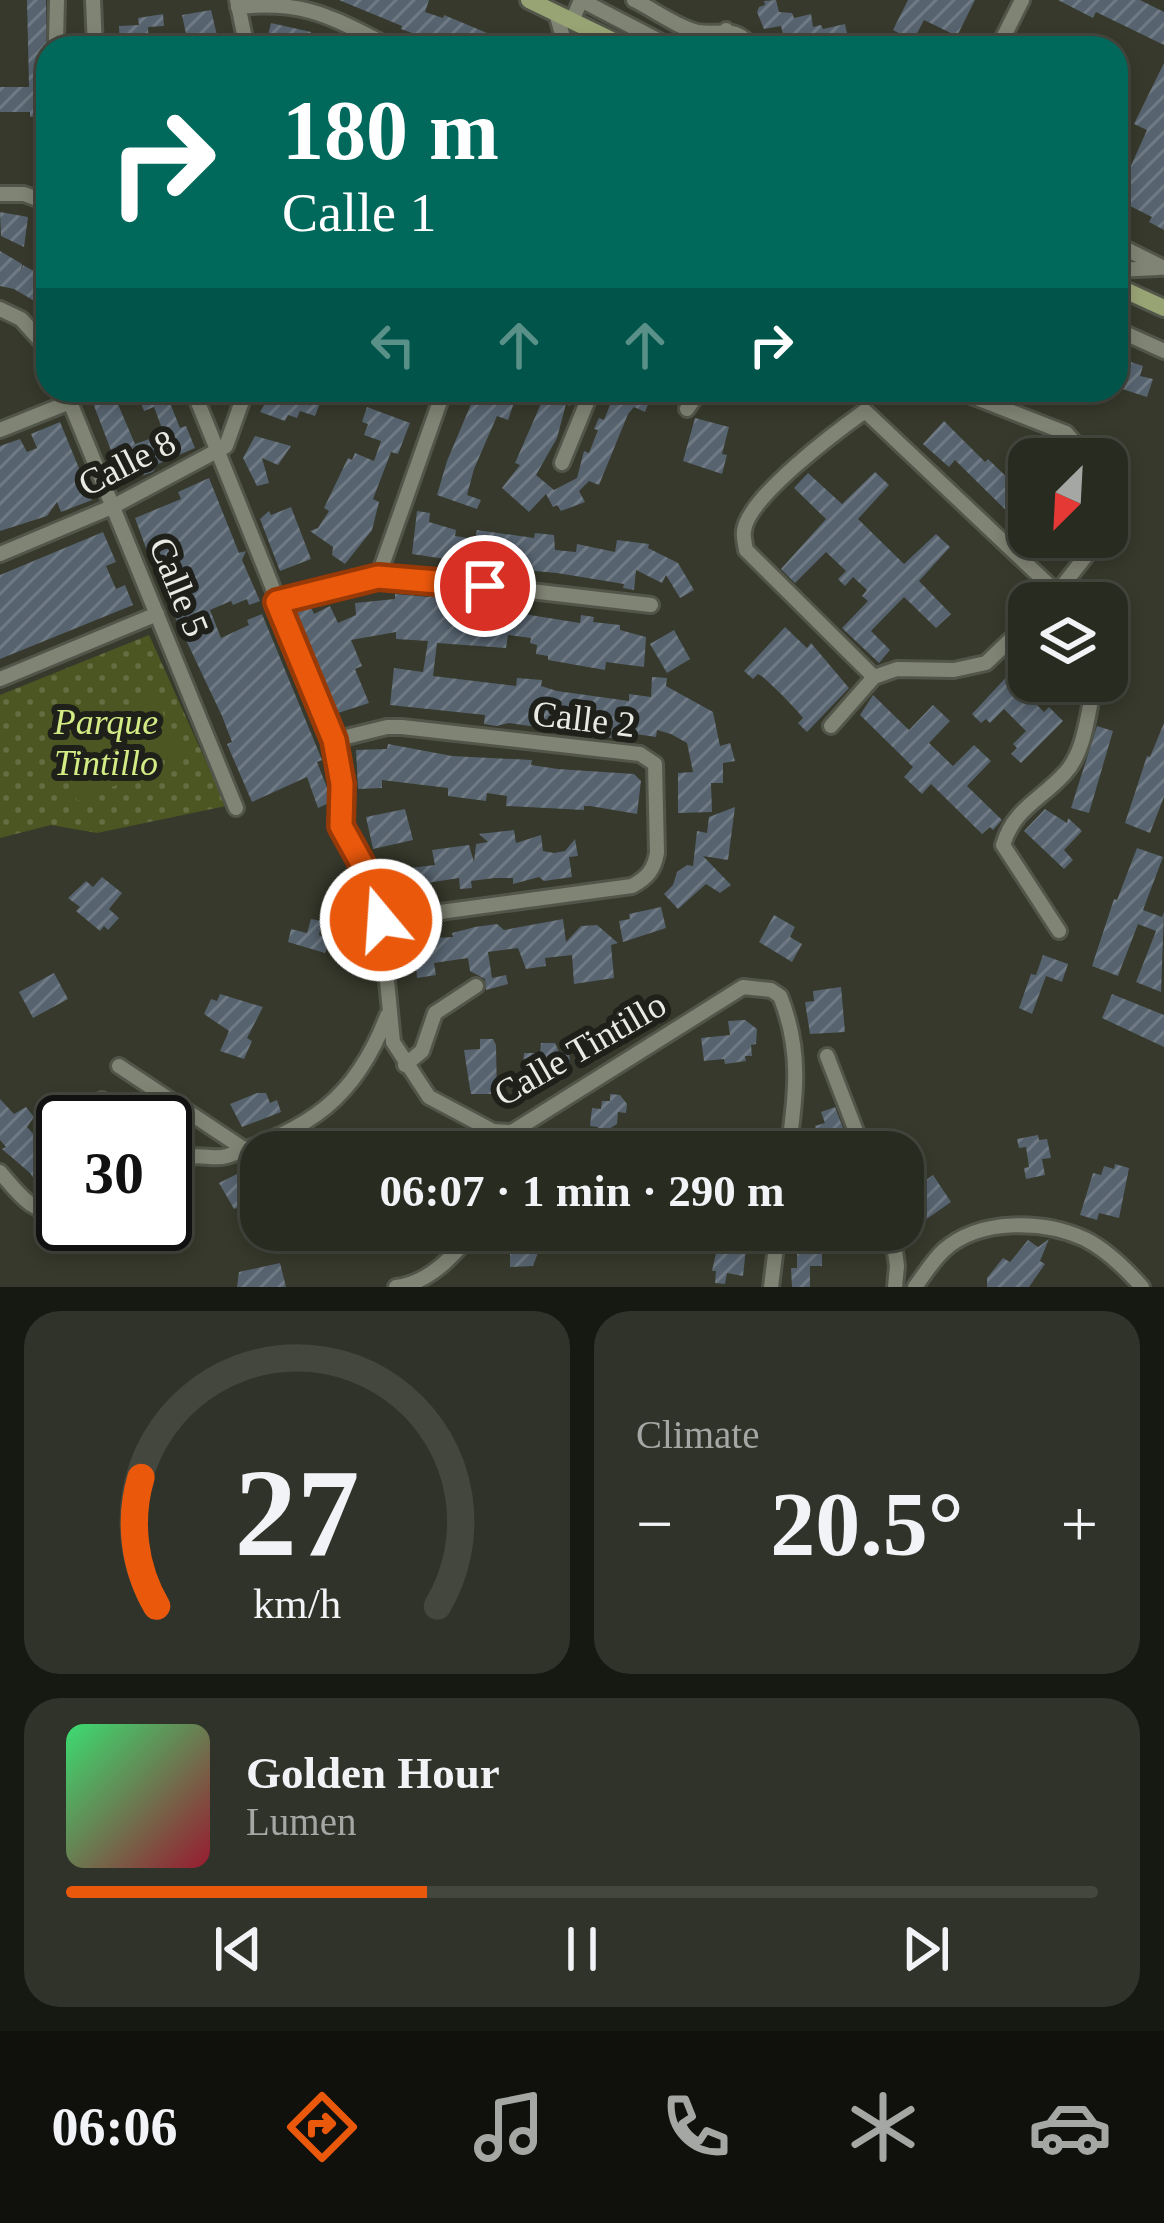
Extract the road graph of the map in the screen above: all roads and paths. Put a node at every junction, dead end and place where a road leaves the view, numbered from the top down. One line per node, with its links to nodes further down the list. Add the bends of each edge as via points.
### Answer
1 (57, 0): 9 (street)
2 (93, 0): 10 (street)
3 (529, 0): 7 (main road)
4 (634, 0): 8 (street, via 699,32)
5 (1022, 0): 18 (street)
6 (237, 4): 11 (street); 12 (street, via 310,8)
7 (564, 17): 13 (street); 14 (main road); 15 (street, via 581,0)
8 (726, 31): 16 (street); 17 (street)
9 (56, 36)
10 (94, 36)
11 (245, 36)
12 (368, 36)
13 (565, 36)
14 (603, 36)
15 (650, 36)
16 (724, 36)
17 (733, 36)
18 (1004, 36)
19 (0, 194): 20 (street)
20 (36, 198)
21 (1128, 250): 22 (street)
22 (1163, 268): 23 (street)
23 (1128, 269)
24 (1128, 292): 25 (main road)
25 (1164, 308)
26 (0, 309): 28 (street)
27 (1128, 334): 29 (street)
28 (36, 336)
29 (1164, 351)
30 (55, 402): 39 (street)
31 (70, 402): 43 (street, Calle 5)
32 (197, 402): 41 (street, Calle Tintillo)
33 (242, 402): 41 (street, Calle 8, via 226,446)
34 (440, 402): 45 (street)
35 (587, 402): 42 (street)
36 (692, 402): 38 (street)
37 (987, 402): 40 (street)
38 (687, 409)
39 (0, 430)
40 (1070, 438)
41 (216, 452): 43 (street, Calle 8); 47 (street, Calle Tintillo)
42 (562, 463)
43 (114, 506): 44 (street, Calle 8); 49 (street, Calle 5)
44 (0, 554)
45 (378, 577): 47 (street); 48 (street)
46 (1041, 582): 51 (street, via 865,411 818,445 743,529 746,550)
47 (277, 602): 55 (street, Calle Tintillo)
48 (651, 605)
49 (158, 614): 52 (street); 56 (street, Calle 5)
50 (1008, 642): 51 (street, via 986,663)
51 (874, 677): 54 (street)
52 (0, 679)
53 (1090, 702): 58 (street, via 1068,772 1022,808 1003,845)
54 (831, 726)
55 (334, 740): 57 (street, Calle Tintillo, via 341,826 371,880); 57 (street, Calle 2, via 402,727 640,754 655,764 657,853 643,880)
56 (236, 808)
57 (381, 920): 60 (street, Calle Tintillo)
58 (1059, 931)
59 (476, 986): 63 (street, via 435,1013 422,1051)
60 (388, 1015): 63 (street, Calle Tintillo); 64 (street, via 373,1054 337,1100)
61 (826, 1055): 68 (street)
62 (118, 1066): 69 (street)
63 (405, 1066): 65 (street, Calle Tintillo, via 429,1097)
64 (287, 1131)
65 (493, 1131)
66 (514, 1131): 67 (street, Calle Tintillo, via 743,987 780,996 786,1010 798,1076)
67 (791, 1131)
68 (856, 1131)
69 (240, 1146)
70 (240, 1151): 71 (street)
71 (192, 1156)
72 (0, 1172): 73 (street)
73 (36, 1210)
74 (454, 1251): 77 (street, via 430,1275)
75 (775, 1251): 78 (street)
76 (895, 1251): 79 (street)
77 (396, 1287)
78 (771, 1287)
79 (895, 1287)
80 (915, 1287): 81 (street, via 945,1250 977,1231 1014,1223 1084,1239)
81 (1142, 1287)

